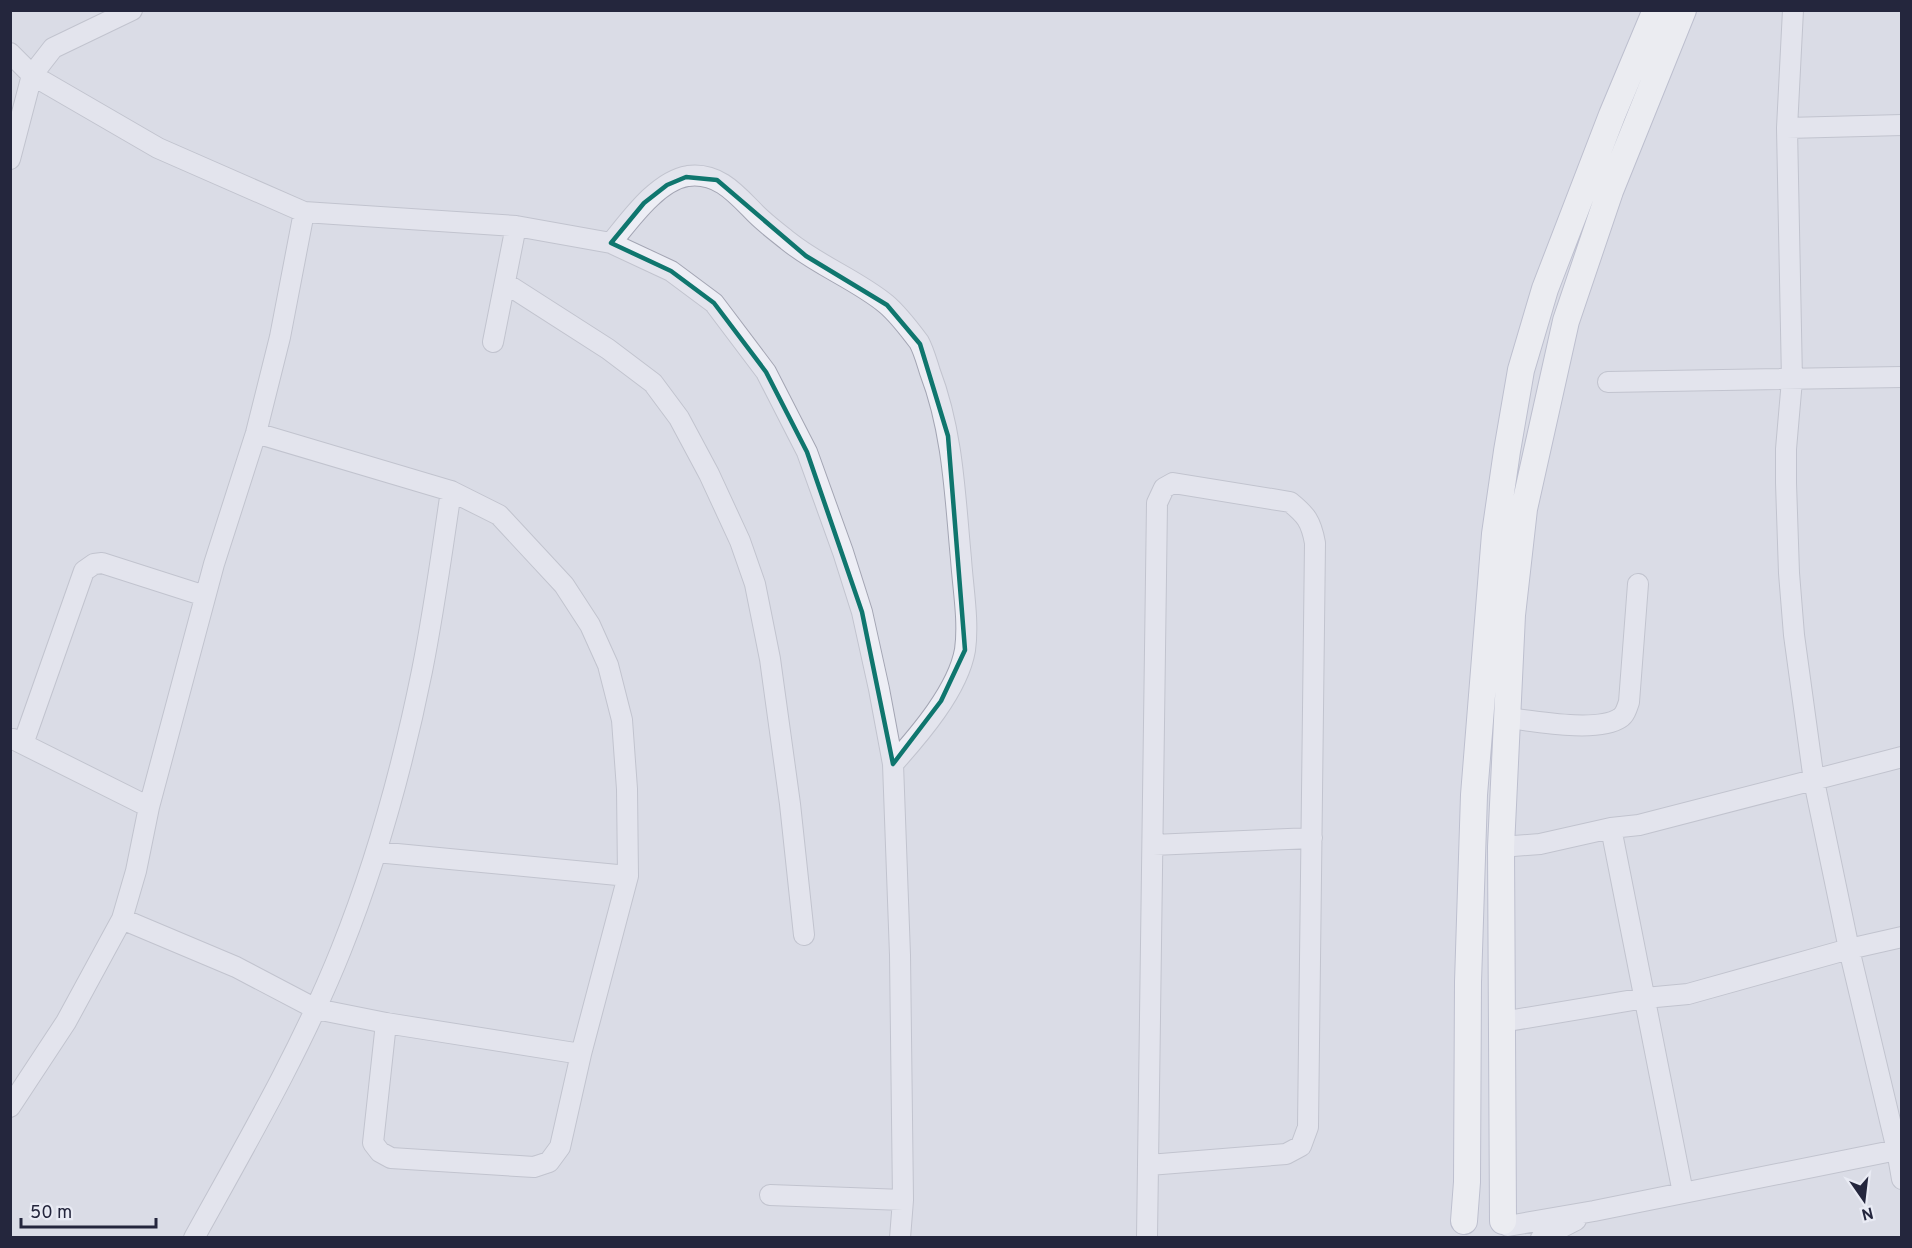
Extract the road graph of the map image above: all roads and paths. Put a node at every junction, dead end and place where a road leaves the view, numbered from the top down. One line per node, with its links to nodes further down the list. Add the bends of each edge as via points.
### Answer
1 (132, 10): 6 (street, via 53,48)
2 (1656, 10): 53 (main road, via 1545,289 1521,370 1506,451 1495,534 1474,795 1467,1182)
3 (1683, 10): 22 (main road, via 1610,190 1566,321 1524,509 1512,615)
4 (1793, 10): 8 (street)
5 (10, 53): 6 (street)
6 (32, 75): 9 (street); 10 (street, via 158,148)
7 (1902, 125): 8 (street)
8 (1787, 128): 16 (street)
9 (10, 159)
10 (304, 212): 11 (street); 18 (street)
11 (516, 226): 12 (street); 13 (street)
12 (611, 243): 25 (street, via 671,271 714,303 766,372 807,452 843,552 862,612); 25 (street, via 644,203 667,185 686,177 717,180 806,256 887,305 920,344 948,436 965,612 964,650 956,678 916,739)
13 (505, 283): 14 (street); 35 (street, via 653,383 679,418 740,541 755,584 770,659)
14 (493, 342)
15 (1902, 377): 16 (street)
16 (1792, 380): 17 (street); 26 (street, via 1786,449 1789,573)
17 (1608, 382)
18 (256, 433): 19 (street); 21 (street)
19 (451, 491): 32 (street, via 421,677); 33 (street, via 499,515 564,585 590,625 608,665 622,720)
20 (1638, 584): 22 (street, via 1629,702 1620,718 1586,725)
21 (205, 596): 23 (street, via 102,563 84,571); 27 (street)
22 (1508, 718): 31 (main road)
23 (16, 741): 27 (street)
24 (1902, 757): 26 (street)
25 (893, 764): 50 (street)
26 (1814, 781): 28 (street, via 1639,825); 37 (street)
27 (149, 807): 34 (street)
28 (1611, 828): 31 (street, via 1540,844); 38 (street)
29 (1312, 838): 30 (street); 30 (street, via 1312,526 1290,502 1173,483 1164,488 1157,503); 46 (street, via 1308,1126 1301,1146 1286,1154)
30 (1154, 845): 46 (street)
31 (1501, 847): 40 (main road)
32 (376, 852): 33 (street); 39 (street)
33 (628, 876): 42 (street)
34 (123, 919): 39 (street, via 236,966); 43 (street, via 66,1022)
35 (804, 935)
36 (1902, 937): 37 (street)
37 (1849, 949): 38 (street, via 1688,993); 45 (street)
38 (1645, 998): 40 (street); 48 (street)
39 (316, 1009): 41 (street); 54 (street)
40 (1502, 1022): 52 (main road)
41 (386, 1023): 42 (street); 42 (street, via 373,1143 391,1158 534,1167 549,1162 560,1147)
42 (581, 1054)
43 (17, 1085): 44 (street)
44 (10, 1107)
45 (1899, 1149): 47 (street); 48 (street)
46 (1149, 1166): 56 (street)
47 (1902, 1179)
48 (1683, 1193): 51 (street)
49 (770, 1195): 50 (street)
50 (903, 1200): 55 (street)
51 (1594, 1211): 52 (street); 57 (street)
52 (1508, 1228): 53 (main road, via 1483,1215)
53 (1459, 1229)
54 (194, 1238)
55 (900, 1238)
56 (1147, 1238)
57 (1541, 1238)

